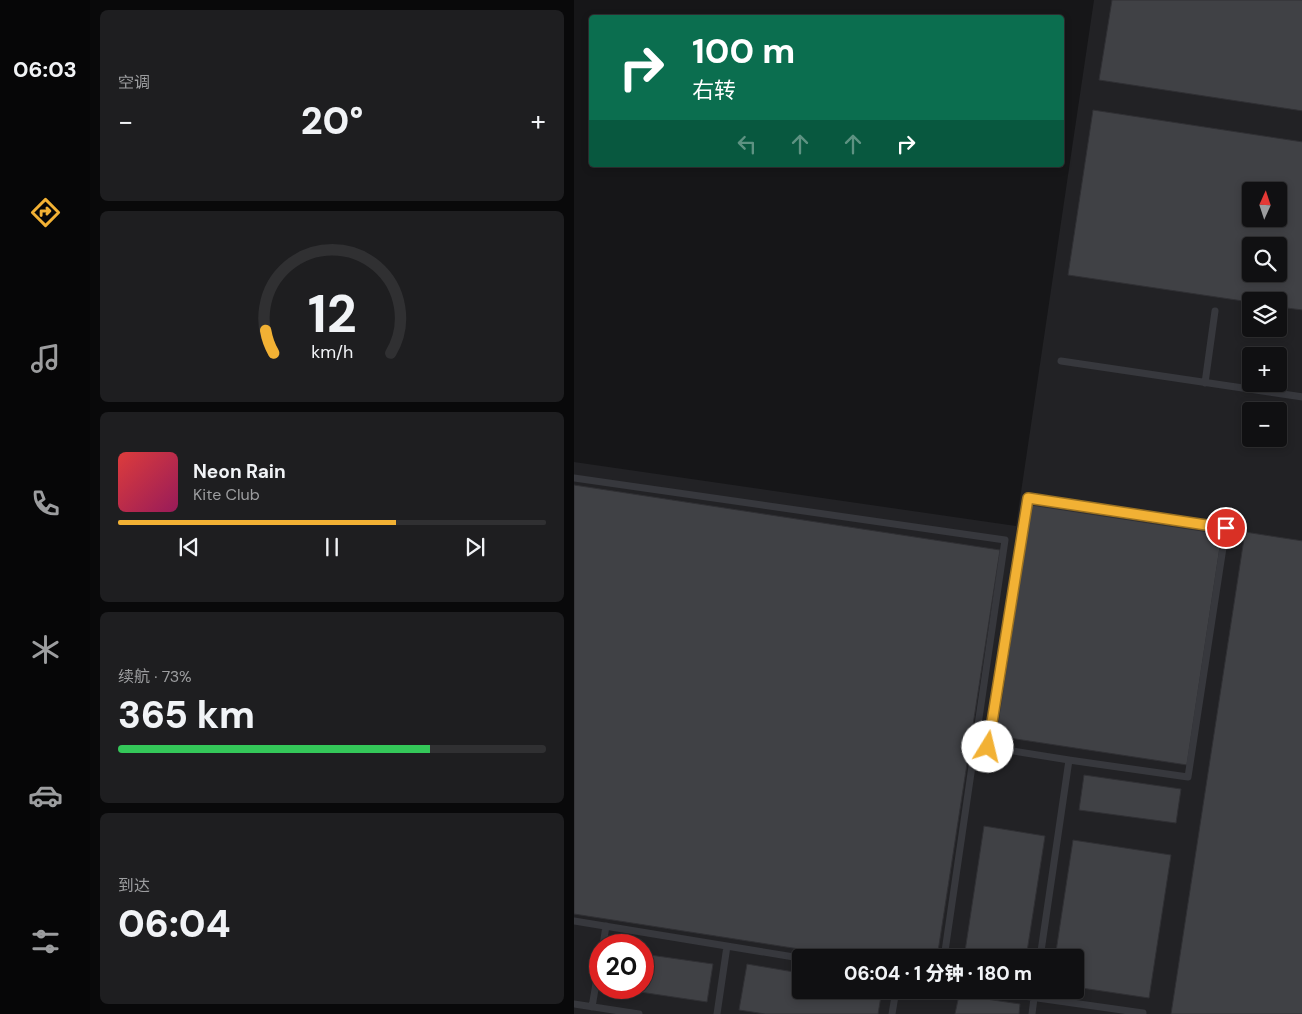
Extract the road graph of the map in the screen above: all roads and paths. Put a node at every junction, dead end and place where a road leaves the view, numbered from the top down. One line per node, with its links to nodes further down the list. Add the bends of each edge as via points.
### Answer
1 (1214, 311): 3 (lane)
2 (1061, 362): 3 (lane)
3 (1205, 383): 4 (lane)
4 (1302, 398)
5 (574, 478): 11 (lane, via 1005,540)
6 (1069, 760): 6 (lane, via 1188,777 1226,528 1028,498 988,747); 12 (lane)
7 (574, 920): 8 (lane)
8 (606, 926): 9 (lane); 10 (lane)
9 (605, 934)
10 (727, 946): 13 (lane); 22 (lane)
11 (945, 949)
12 (1041, 949)
13 (792, 957)
14 (593, 999): 19 (lane)
15 (894, 999): 23 (lane)
16 (1034, 999): 24 (lane)
17 (1063, 999): 20 (lane)
18 (574, 1004): 19 (lane)
19 (592, 1007): 21 (lane)
20 (1143, 1013)
21 (639, 1014)
22 (717, 1014)
23 (892, 1014)
24 (1032, 1014)

